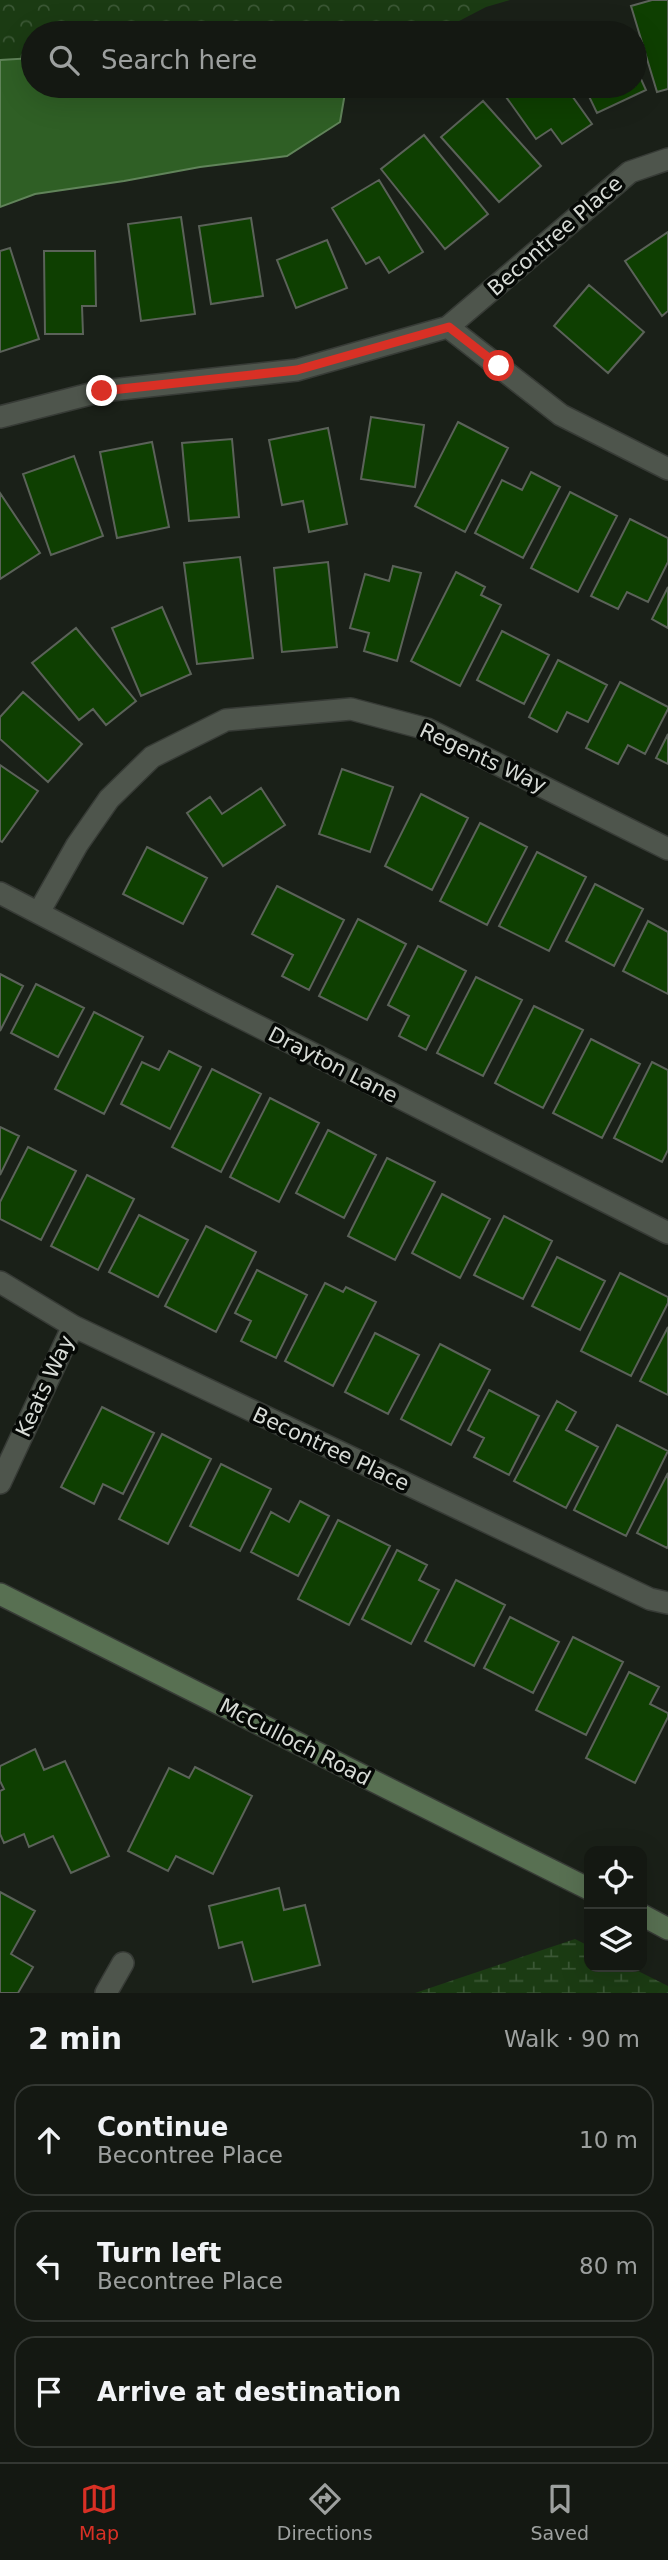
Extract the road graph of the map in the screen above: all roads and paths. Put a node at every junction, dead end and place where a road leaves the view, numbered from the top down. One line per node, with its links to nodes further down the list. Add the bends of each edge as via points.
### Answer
1 (668, 159): 2 (street, Becontree Place, via 630,172)
2 (449, 327): 3 (street, Becontree Place, via 297,370 102,391); 4 (street, via 561,415)
3 (0, 417)
4 (668, 469)
5 (668, 849): 7 (street, Regents Way, via 427,729 351,709 226,720 152,757 109,799)
6 (0, 893): 7 (street, Drayton Lane)
7 (39, 912): 8 (street, Drayton Lane)
8 (668, 1233)
9 (0, 1282): 10 (street, Becontree Place)
10 (73, 1326): 11 (street, Keats Way); 13 (street, Becontree Place, via 626,1588)
11 (0, 1483)
12 (0, 1594): 14 (main road, McCulloch Road)
13 (668, 1602)
14 (584, 1886)
15 (647, 1918): 16 (main road)
16 (668, 1928)
17 (123, 1963): 18 (street)
18 (106, 1993)

